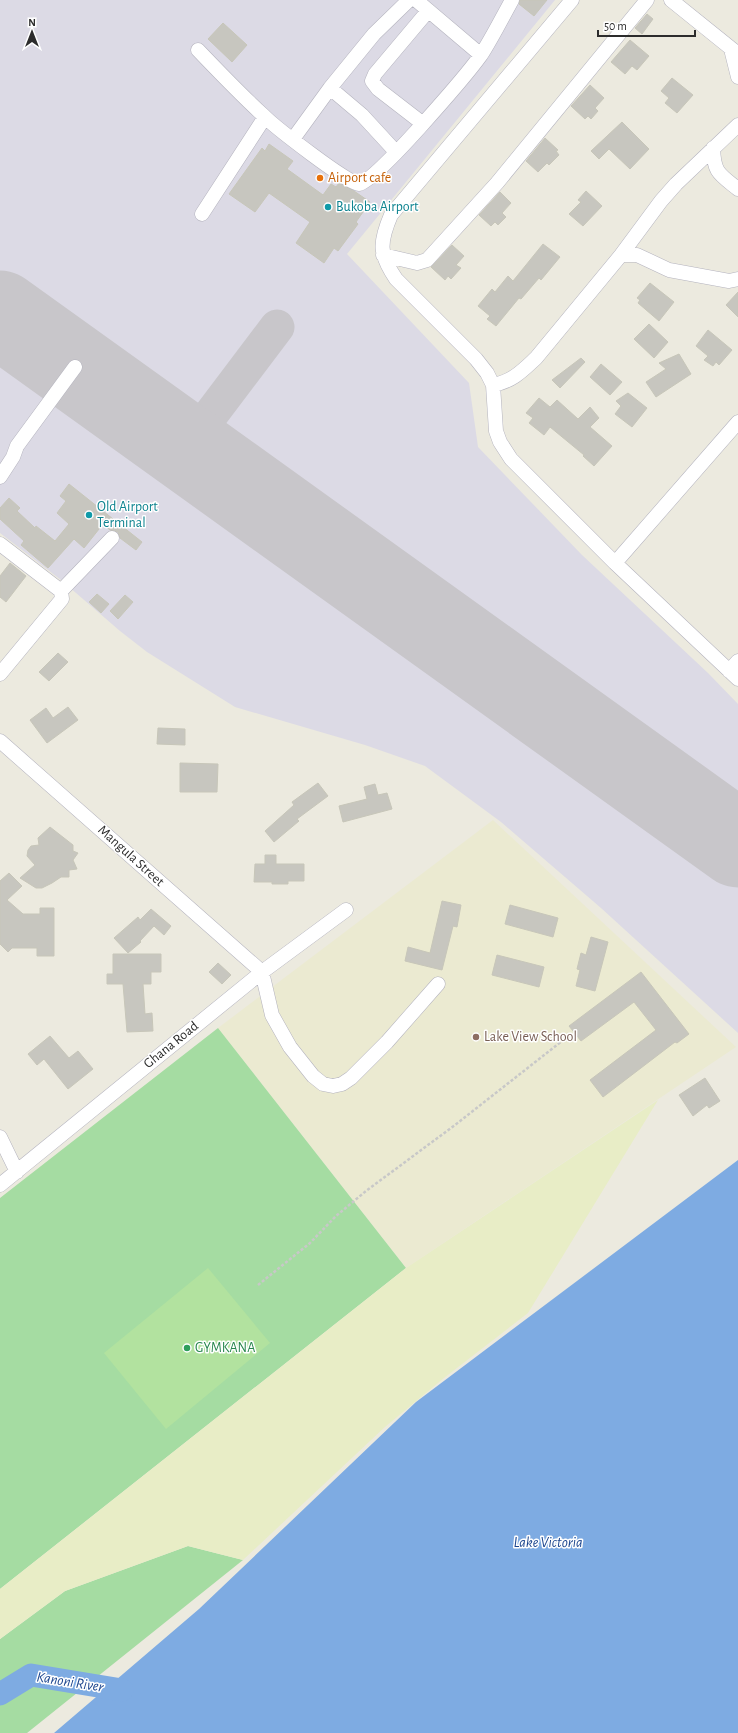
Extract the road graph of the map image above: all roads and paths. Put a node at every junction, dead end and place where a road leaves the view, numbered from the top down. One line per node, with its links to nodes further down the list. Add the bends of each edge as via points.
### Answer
1 (408, 0): 12 (street, via 374,34)
2 (416, 0): 7 (street)
3 (512, 0): 10 (street)
4 (572, 0): 21 (street, via 391,215 384,232)
5 (647, 0): 21 (street, via 497,183 427,260 417,263)
6 (671, 0): 9 (street)
7 (428, 11): 10 (street); 14 (street, via 375,74 372,81 378,90)
8 (198, 50): 13 (street)
9 (734, 52): 11 (street)
10 (481, 55): 14 (street)
11 (738, 77)
12 (330, 88): 16 (street); 18 (street, via 362,115)
13 (265, 117): 16 (street); 20 (street)
14 (422, 123): 18 (street)
15 (738, 125): 17 (street)
16 (293, 139): 18 (street, via 352,183 366,182)
17 (713, 148): 19 (street, via 717,171); 22 (street, via 666,195)
18 (396, 152)
19 (738, 189)
20 (202, 214)
21 (383, 255): 25 (street, via 396,280 476,359)
22 (621, 255): 23 (street, via 637,255 669,270 729,281); 25 (street, via 536,358 505,383)
23 (738, 279)
24 (75, 367): 27 (street, via 17,446)
25 (493, 385): 30 (street, via 496,431 511,459)
26 (738, 422): 30 (street)
27 (0, 477)
28 (112, 538): 31 (street)
29 (0, 544): 31 (street)
30 (615, 563): 32 (street)
31 (61, 591): 33 (street, via 62,599)
32 (735, 671)
33 (0, 674)
34 (0, 741): 36 (street, Mangula Street)
35 (346, 910): 36 (street, Ghana Road)
36 (262, 972): 37 (street, via 272,1015 290,1047 313,1076 323,1084 333,1086 351,1078); 40 (street, Ghana Road)
37 (438, 984)
38 (562, 1041): 42 (path, via 366,1191 336,1216 310,1243)
39 (0, 1137): 40 (street)
40 (17, 1172): 41 (street, Ghana Road)
41 (0, 1185)
42 (258, 1285)

